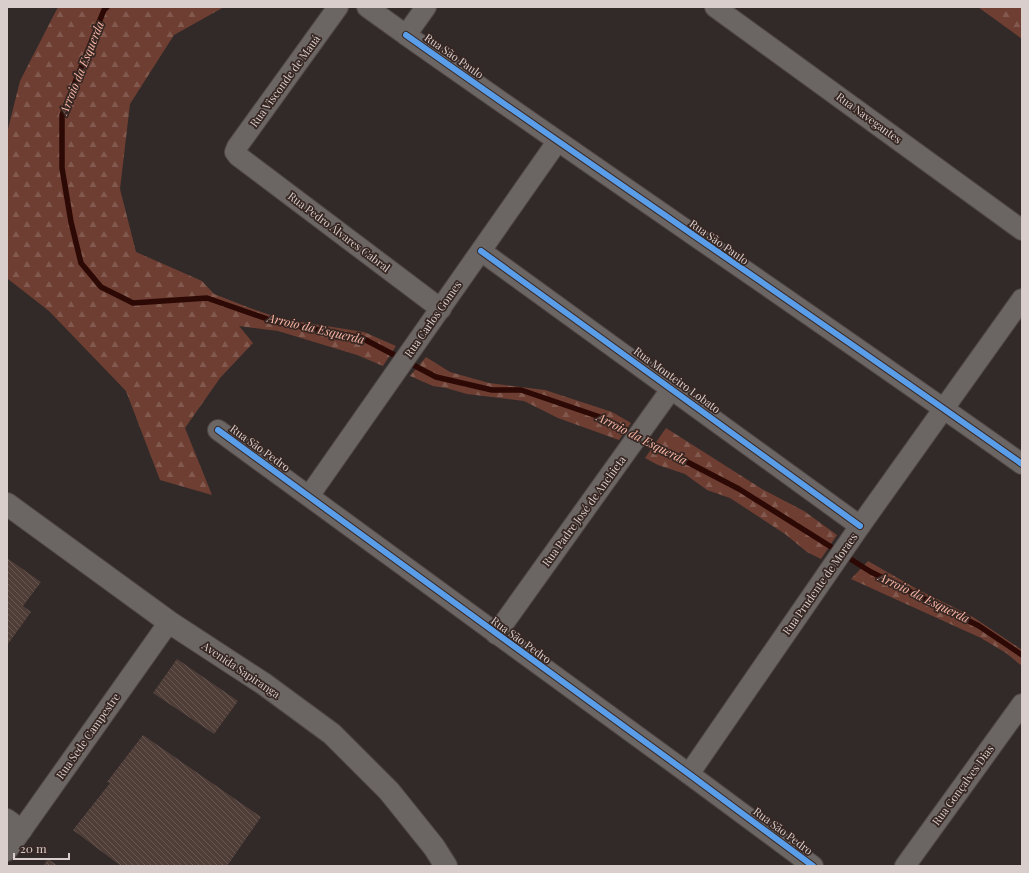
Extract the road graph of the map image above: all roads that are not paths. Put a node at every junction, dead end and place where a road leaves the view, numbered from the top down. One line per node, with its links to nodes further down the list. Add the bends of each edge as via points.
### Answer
1 (338, 7): 7 (street, Rua Visconde de Mauá, via 237,147 235,152)
2 (367, 7): 5 (street)
3 (426, 7): 5 (street)
4 (715, 7): 8 (street, Rua Navegantes)
5 (406, 35): 6 (street, Rua São Paulo)
6 (557, 142): 9 (street, Rua Carlos Gomes); 13 (street, Rua São Paulo)
7 (238, 156): 11 (street, Rua Pedro Álvares Cabral)
8 (1022, 230)
9 (481, 251): 11 (street, Rua Carlos Gomes); 12 (street, Rua Monteiro Lobato)
10 (1022, 298): 13 (street, Rua Prudente de Moraes)
11 (441, 309): 16 (street, Rua Carlos Gomes)
12 (672, 388): 18 (street, Rua Monteiro Lobato); 20 (street, Rua Padre José de Anchieta)
13 (944, 408): 15 (street, Rua São Paulo); 18 (street, Rua Prudente de Moraes)
14 (218, 430): 16 (street, Rua São Pedro)
15 (1022, 464)
16 (309, 496): 20 (street, Rua São Pedro)
17 (7, 504): 19 (main road, Avenida Sapiranga)
18 (860, 526): 22 (street, Rua Prudente de Moraes)
19 (169, 622): 23 (street, Rua Sede Campestre); 25 (main road, Avenida Sapiranga, via 264,684 332,734 389,791)
20 (496, 634): 22 (street, Rua São Pedro)
21 (1022, 704): 27 (street, Rua Gonçalves Dias)
22 (689, 774): 26 (street, Rua São Pedro)
23 (15, 824): 24 (street, Rua Sede Campestre)
24 (7, 851)
25 (446, 866)
26 (813, 866)
27 (905, 866)

